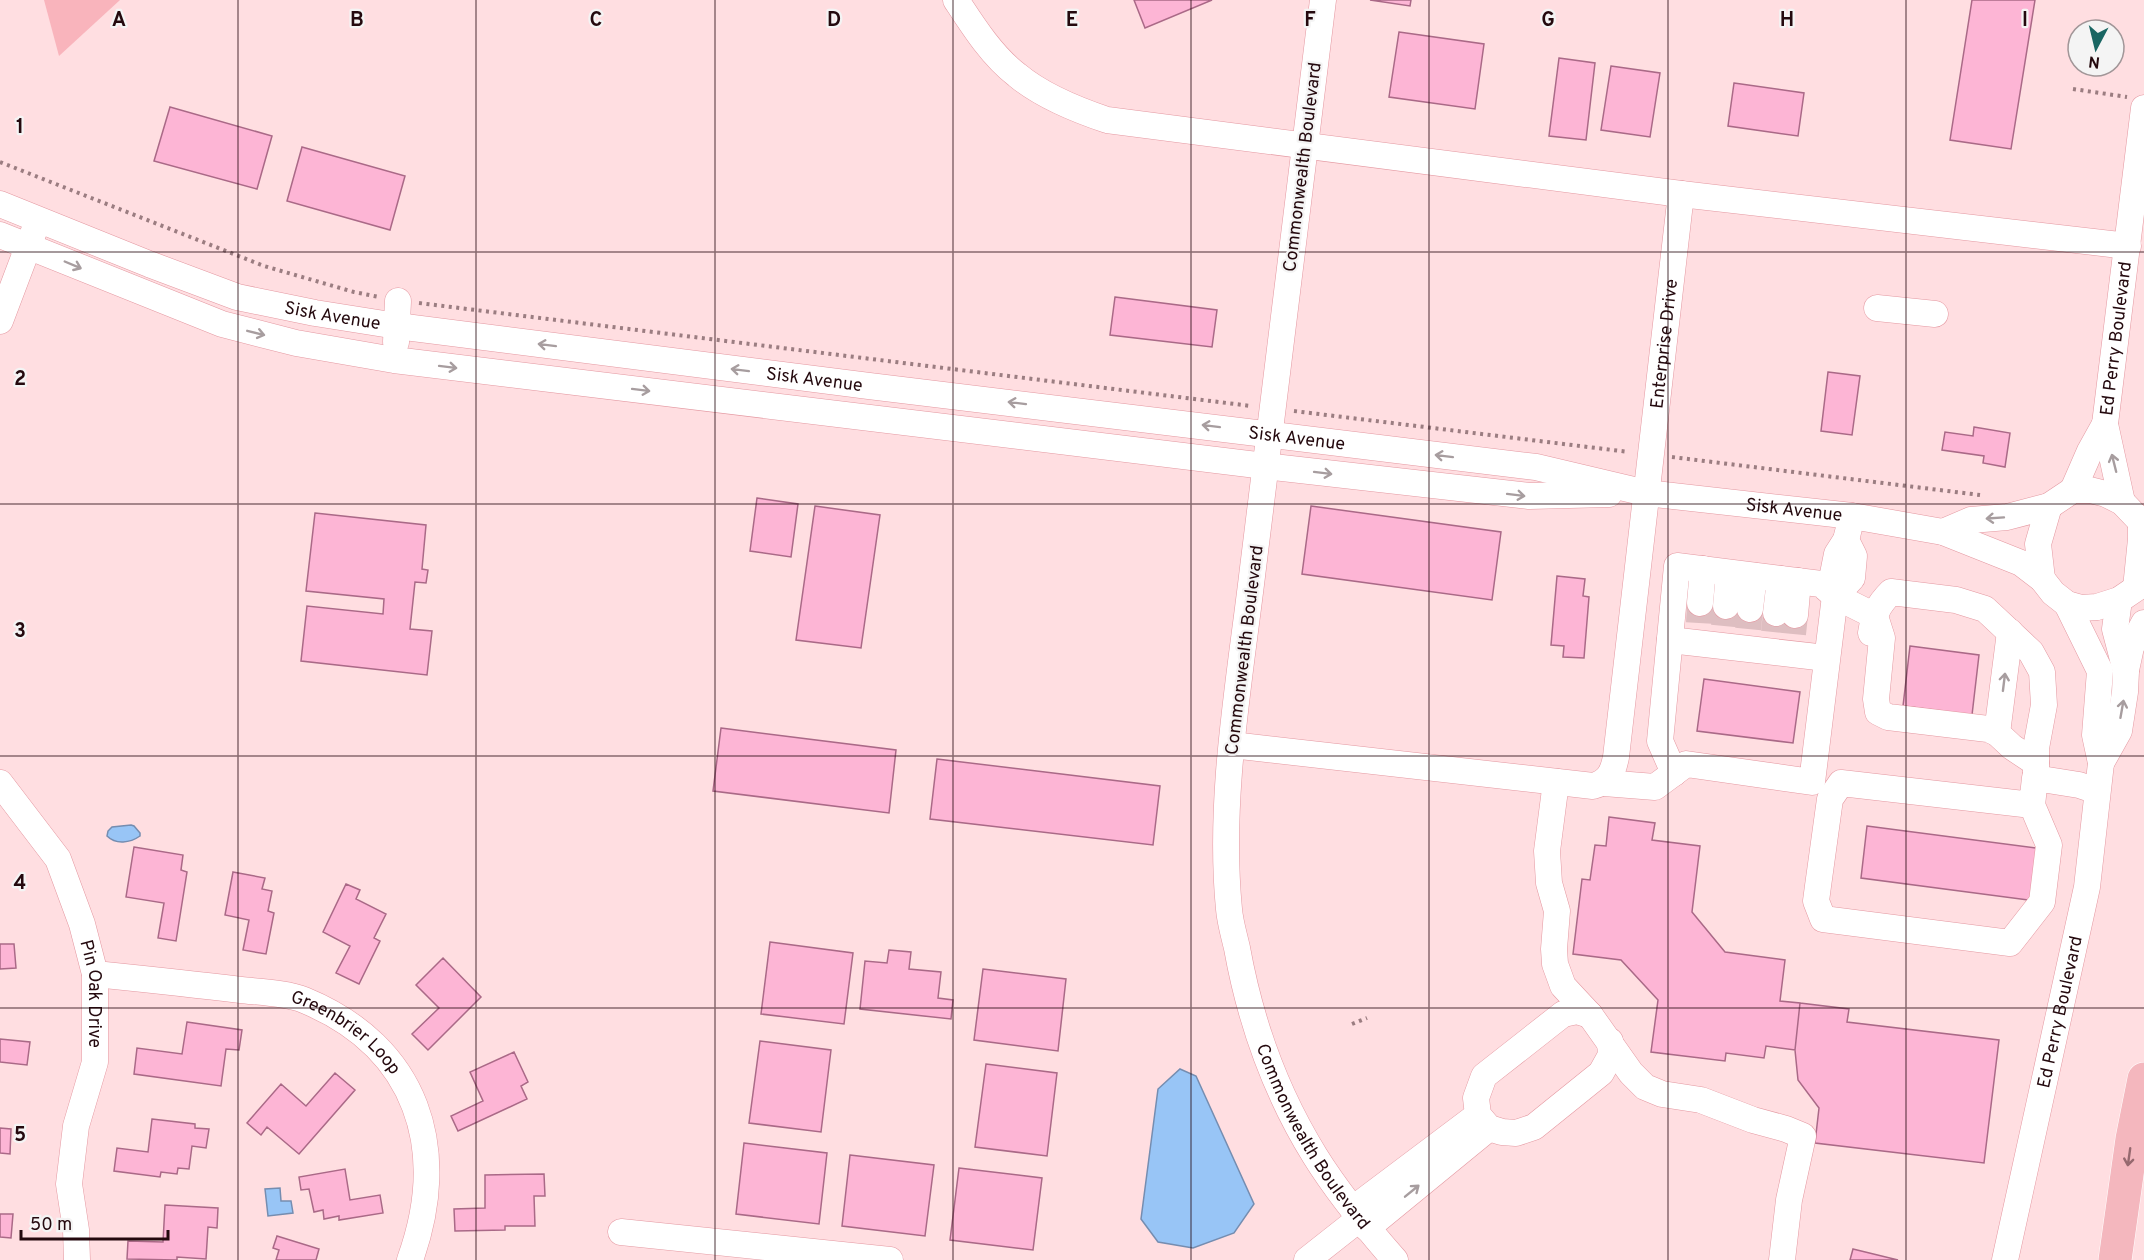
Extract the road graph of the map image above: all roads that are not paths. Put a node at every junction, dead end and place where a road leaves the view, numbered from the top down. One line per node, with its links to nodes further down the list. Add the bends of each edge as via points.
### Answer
1 (956, 0): 4 (street, via 978,34 1017,75 1066,106 1107,120)
2 (1323, 0): 4 (street, Commonwealth Boulevard)
3 (2136, 102): 10 (street, Ed Perry Boulevard)
4 (1305, 146): 5 (street); 16 (street, Commonwealth Boulevard)
5 (1681, 194): 10 (street); 20 (street, Enterprise Drive)
6 (0, 204): 7 (street, Sisk Avenue)
7 (38, 219): 9 (street); 12 (street, Sisk Avenue, via 237,297 315,313)
8 (0, 235): 9 (street, Sisk Avenue)
9 (29, 246): 14 (street); 15 (street, Sisk Avenue, one-way to 15, via 222,324)
10 (2128, 246): 17 (street, Ed Perry Boulevard)
11 (1877, 308): 13 (street)
12 (398, 313): 15 (street); 16 (street, Sisk Avenue, one-way to 12, via 869,386)
13 (1935, 314)
14 (0, 321)
15 (394, 367): 18 (street, Sisk Avenue, one-way to 18)
16 (1271, 421): 18 (street, Commonwealth Boulevard); 20 (street, Sisk Avenue, one-way to 16, via 1536,467)
17 (2105, 424): 19 (street, Ed Perry Boulevard); 21 (street, Ed Perry Boulevard, one-way to 17)
18 (1264, 466): 20 (street, Sisk Avenue, one-way to 20, via 1529,496); 42 (street, Commonwealth Boulevard)
19 (2073, 490): 21 (street, via 2090,490); 22 (street)
20 (1646, 493): 24 (street, Sisk Avenue); 48 (street, Enterprise Drive, via 1616,757)
21 (2122, 502): 23 (street)
22 (2049, 506): 25 (street, one-way to 25, via 2007,517 1971,520); 29 (street, via 2038,544)
23 (2142, 524): 31 (street)
24 (1849, 528): 25 (street, Sisk Avenue); 32 (street, via 1854,556 1852,578)
25 (1943, 532): 29 (street, Sisk Avenue, via 2021,563)
26 (1695, 568): 27 (street); 36 (street); 36 (street, via 1677,566)
27 (1729, 573): 28 (street); 36 (street)
28 (1754, 576): 30 (street); 36 (street)
29 (2042, 579): 33 (street, Sisk Avenue)
30 (1789, 580): 32 (street, via 1821,584); 38 (street)
31 (2133, 590): 33 (street, via 2097,607); 40 (street, via 2115,629)
32 (1835, 596): 34 (street); 39 (street)
33 (2067, 604): 43 (street, via 2100,671 2095,735)
34 (1875, 615): 37 (street, via 1891,592 1956,600 1985,609); 41 (street, via 1861,711 1870,725 1895,733 1980,742)
35 (2144, 622): 40 (street, via 2131,647)
36 (1710, 626): 38 (street); 45 (street, via 1660,741)
37 (2010, 632): 41 (street, one-way to 37); 44 (street, via 2031,652 2042,672 2044,705)
38 (1784, 633): 39 (street)
39 (1826, 658): 45 (street, via 1812,782 1686,764)
40 (2126, 671): 43 (street, one-way to 40, via 2118,731)
41 (1997, 733): 44 (street)
42 (1232, 745): 46 (street); 56 (street, Commonwealth Boulevard, via 1226,840 1229,911 1242,978 1287,1104 1315,1157)
43 (2101, 763): 49 (street, Ed Perry Boulevard)
44 (2036, 771): 49 (street); 50 (street)
45 (1674, 773): 48 (street, via 1655,787)
46 (1556, 782): 48 (street, via 1593,786); 52 (street, via 1547,851 1549,884 1557,911 1555,964 1563,986)
47 (0, 783): 51 (street, Pin Oak Drive, via 58,859)
48 (1604, 783)
49 (2097, 791): 64 (street, Ed Perry Boulevard, via 2087,887)
50 (2032, 806): 50 (street, via 1841,783 1830,799 1816,901 1823,919 2010,943 2042,902 2049,845)
51 (95, 974): 58 (street, Pin Oak Drive, via 95,1062 76,1126 69,1184); 59 (street, Greenbrier Loop, via 302,999 361,1034 387,1056 405,1085 423,1129 427,1163 427,1195)
52 (1590, 1015): 53 (street); 55 (street, via 1577,1011 1563,1014 1484,1076 1476,1098)
53 (1610, 1041): 55 (street, via 1611,1055 1601,1073 1534,1127 1516,1133 1502,1132); 63 (street, via 1631,1073 1645,1086 1662,1094 1701,1100 1803,1136 1789,1200)
54 (2144, 1079): 65 (highway, one-way to 65)
55 (1484, 1121): 56 (street)
56 (1360, 1219): 61 (street); 62 (street, Commonwealth Boulevard)
57 (621, 1232): 60 (street)
58 (77, 1260)
59 (410, 1260)
60 (890, 1260)
61 (1306, 1260)
62 (1395, 1260)
63 (1782, 1260)
64 (2005, 1260)
65 (2115, 1260)

